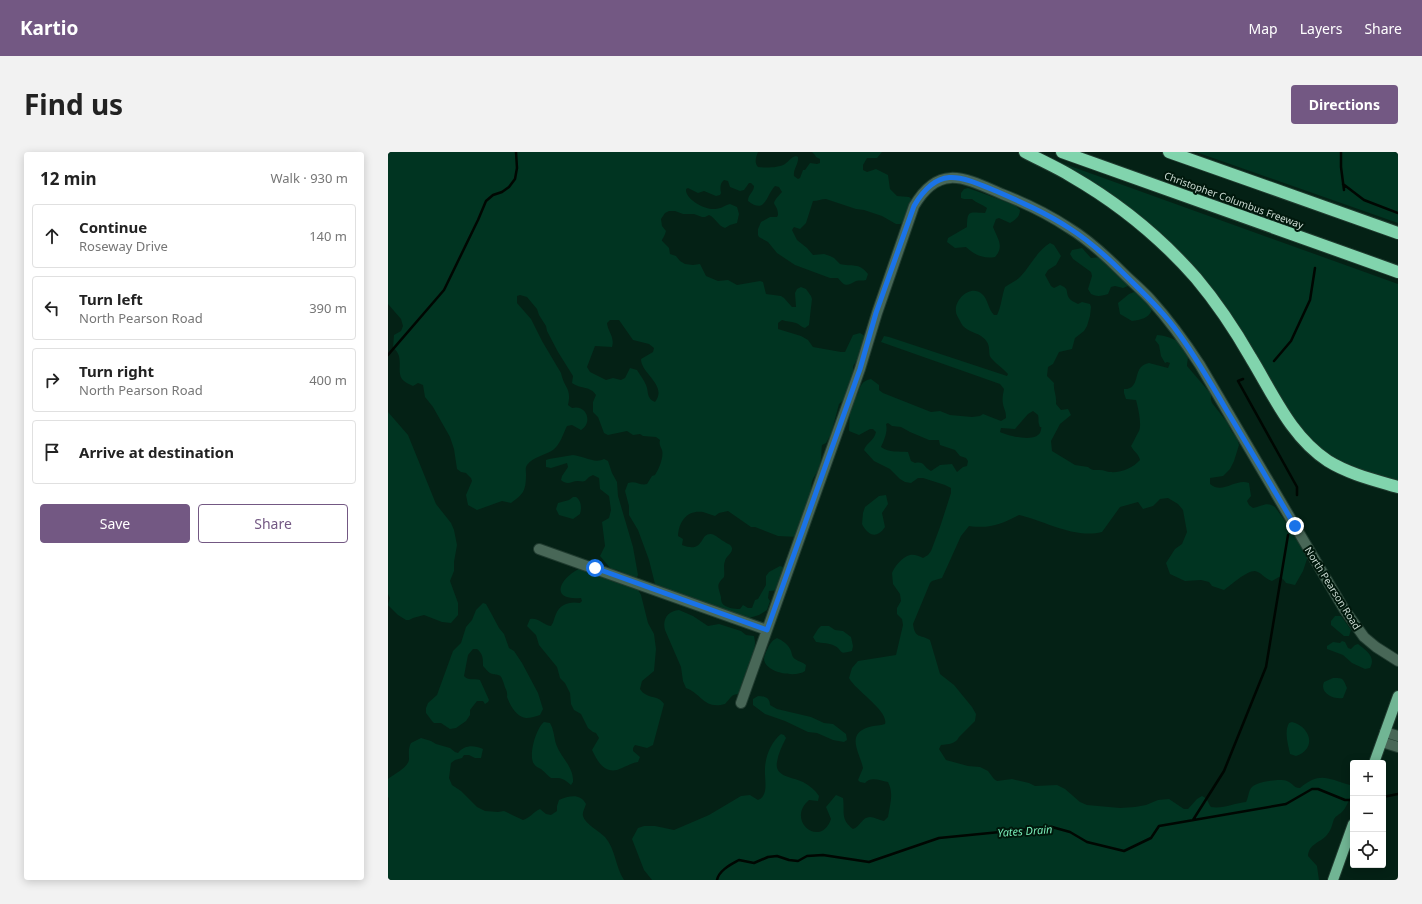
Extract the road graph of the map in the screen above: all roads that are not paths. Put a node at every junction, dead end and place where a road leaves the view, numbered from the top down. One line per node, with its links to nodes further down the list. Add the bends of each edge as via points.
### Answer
1 (1025, 152): 6 (highway, via 1070,175 1117,205 1154,234 1173,253 1226,317 1287,419 1314,450 1350,472)
2 (1062, 152): 5 (highway, Christopher Columbus Freeway)
3 (1169, 152): 4 (highway)
4 (1398, 233)
5 (1398, 272)
6 (1398, 487)
7 (539, 549): 8 (street)
8 (767, 630): 9 (street, North Pearson Road, via 860,369 876,313 914,206 928,188 938,180 950,177 966,179 1020,202 1069,228 1102,253 1150,299 1200,365 1344,609 1364,637); 11 (street, North Pearson Road)
9 (1398, 661)
10 (1398, 696): 12 (main road)
11 (741, 703)
12 (1385, 732): 13 (street); 14 (main road)
13 (1398, 736)
14 (1382, 742): 15 (street); 16 (main road)
15 (1398, 747)
16 (1375, 760)
17 (1350, 832): 18 (main road)
18 (1333, 880)

